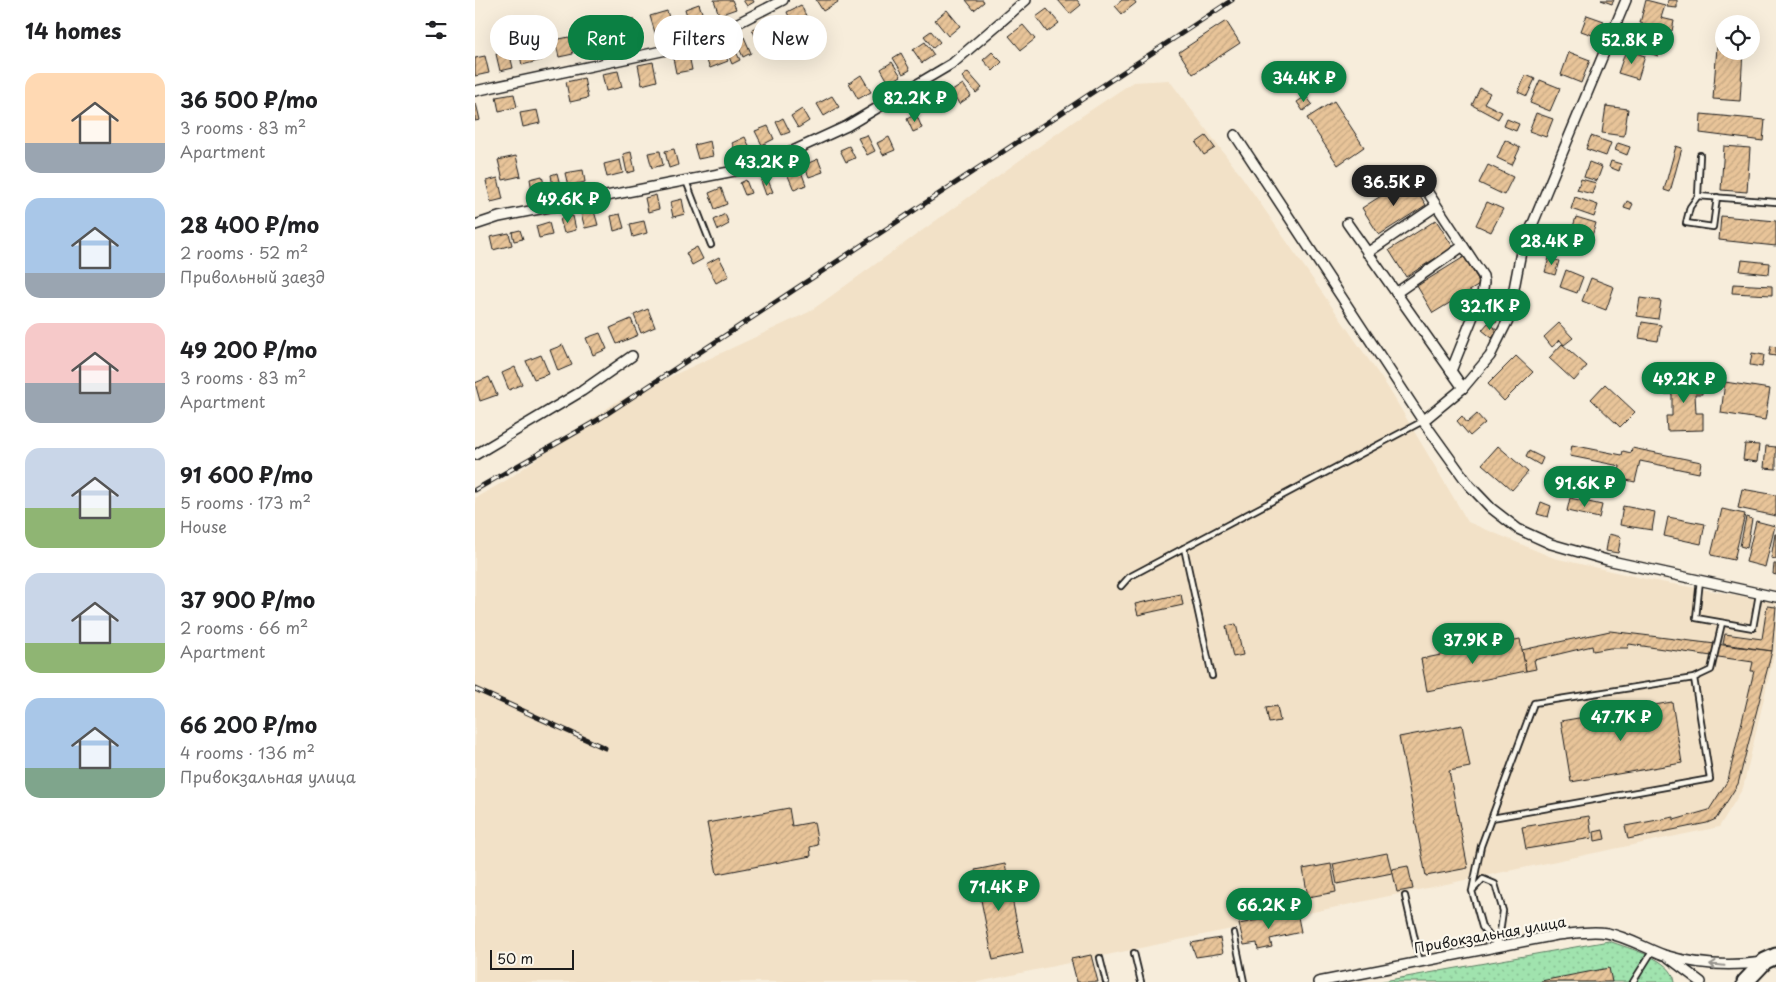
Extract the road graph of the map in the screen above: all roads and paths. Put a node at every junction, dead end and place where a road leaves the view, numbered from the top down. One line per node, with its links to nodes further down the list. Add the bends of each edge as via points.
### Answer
1 (783, 0): 4 (street, via 732,26 676,48)
2 (1026, 0): 7 (street, via 953,63 847,126 759,166)
3 (1626, 0): 21 (street, via 1521,252 1508,320 1491,356)
4 (475, 91)
5 (1235, 136): 22 (street)
6 (1700, 155): 9 (lane)
7 (685, 180): 14 (street, via 499,217); 15 (lane)
8 (1421, 182): 12 (street)
9 (1698, 196): 10 (lane); 10 (lane, via 1689,207 1686,224 1713,227)
10 (1717, 197): 11 (lane)
11 (1776, 202)
12 (1436, 206): 16 (street); 17 (street)
13 (1347, 224): 17 (street)
14 (475, 225)
15 (711, 244)
16 (1463, 246): 18 (street); 20 (street, via 1484,282)
17 (1367, 252): 18 (street)
18 (1396, 293): 20 (street)
19 (632, 356): 23 (street, via 582,391)
20 (1451, 371): 21 (street)
21 (1463, 388): 22 (street)
22 (1423, 421): 24 (lane); 25 (street, via 1469,485 1518,529 1551,544)
23 (475, 455)
24 (1184, 548): 26 (lane, via 1129,577); 30 (lane)
25 (1700, 580): 27 (street); 29 (lane, via 1696,618)
26 (1121, 586)
27 (1759, 594): 28 (street); 29 (lane, via 1753,628)
28 (1776, 597)
29 (1722, 623): 31 (lane, via 1711,670)
30 (1212, 676)
31 (1694, 678): 32 (lane, via 1534,703); 32 (lane, via 1710,779)
32 (1492, 818): 33 (lane, via 1481,846)
33 (1472, 891): 36 (lane, via 1482,927); 36 (lane, via 1483,879 1495,884 1503,911)
34 (1405, 896): 42 (lane)
35 (1234, 934): 45 (lane)
36 (1498, 946): 37 (street, Привокзальная улица, via 1593,932 1620,937); 42 (street, Привокзальная улица)
37 (1653, 950): 39 (street, Привокзальная улица); 47 (lane)
38 (1134, 952): 44 (lane)
39 (1665, 955): 41 (street, Привокзальная улица, one-way to 39, via 1721,966); 48 (street, Привокзальная улица)
40 (1100, 958): 43 (lane)
41 (1771, 959): 49 (main road)
42 (1421, 962): 46 (street, Привокзальная улица)
43 (1106, 982)
44 (1141, 982)
45 (1244, 982)
46 (1319, 982)
47 (1633, 982)
48 (1701, 982)
49 (1745, 982)

